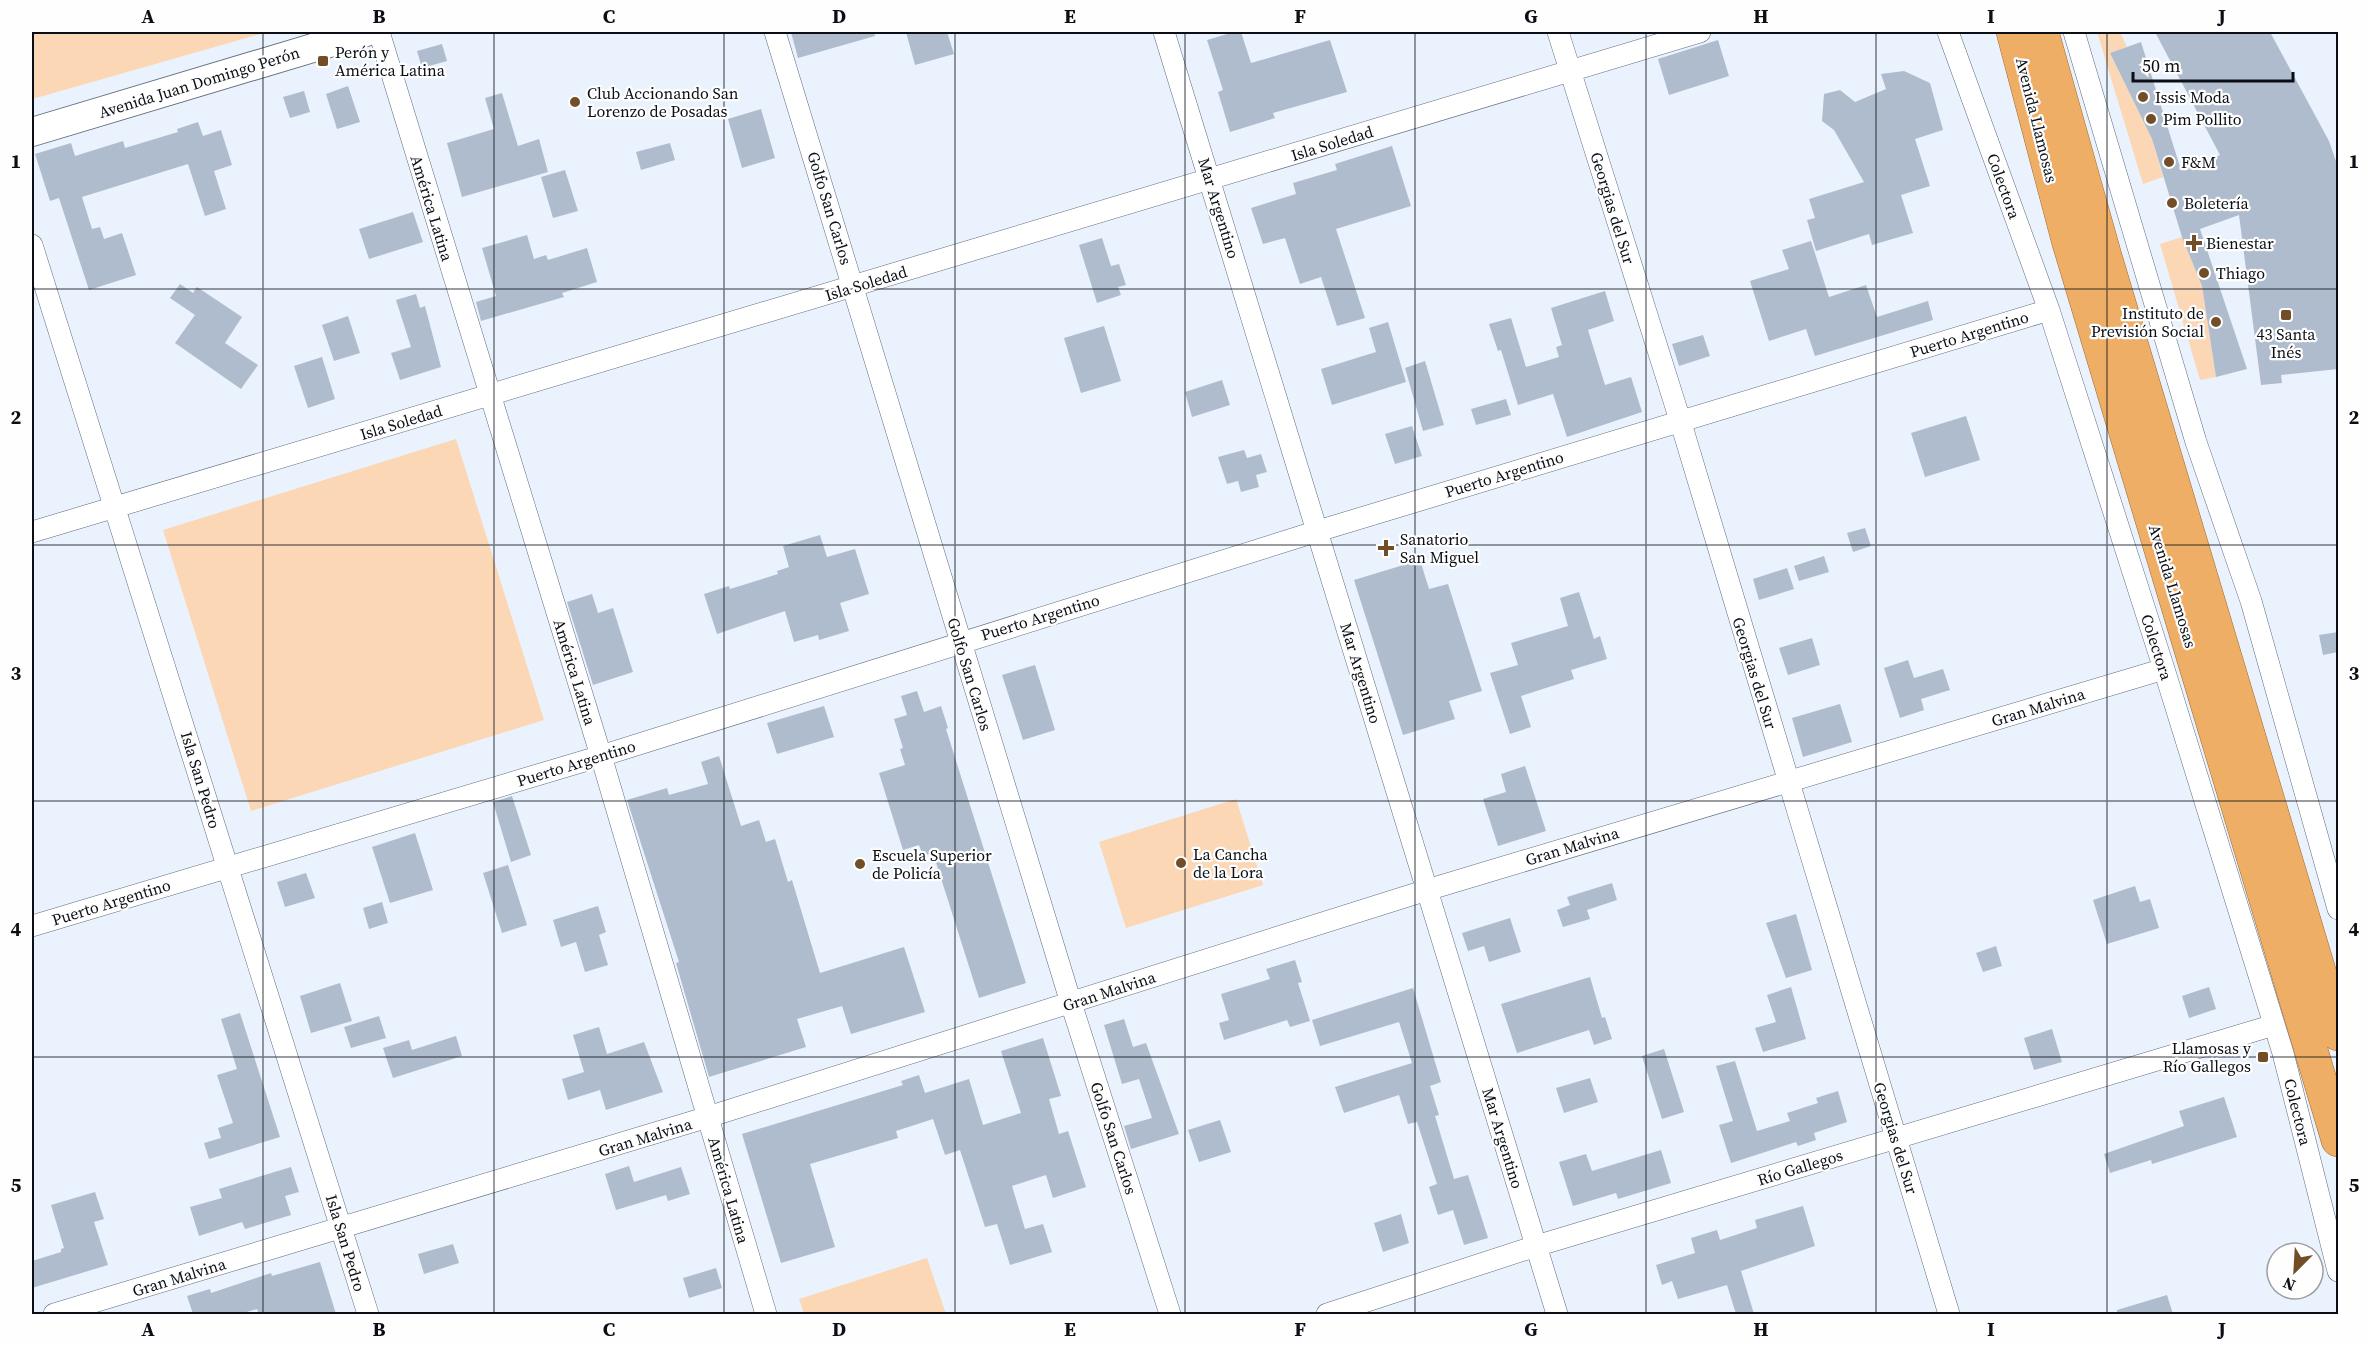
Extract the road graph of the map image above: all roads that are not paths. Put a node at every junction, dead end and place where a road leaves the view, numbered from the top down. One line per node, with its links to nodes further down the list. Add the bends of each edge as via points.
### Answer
1 (366, 32): 14 (main road, Avenida Juan Domingo Perón)
2 (379, 32): 19 (street, América Latina)
3 (775, 32): 17 (street, Golfo San Carlos)
4 (1164, 32): 15 (street, Mar Argentino)
5 (1558, 32): 12 (street, Georgias del Sur)
6 (1700, 32): 12 (street, Isla Soledad)
7 (1948, 32): 18 (street, Colectora)
8 (1994, 32): 13 (highway)
9 (2013, 32): 13 (highway, Avenida Llamosas)
10 (2042, 32): 34 (highway, Avenida Llamosas, via 2105,256)
11 (2074, 32): 30 (street, via 2196,442 2251,601)
12 (1570, 72): 15 (street, Isla Soledad); 20 (street, Georgias del Sur)
13 (2028, 84): 37 (highway, Avenida Llamosas, via 2068,240)
14 (32, 132)
15 (1210, 180): 17 (street, Isla Soledad); 22 (street, Mar Argentino)
16 (32, 245): 21 (street, Isla San Pedro)
17 (854, 286): 19 (street, Isla Soledad); 24 (street, Golfo San Carlos)
18 (2049, 310): 20 (street, Puerto Argentino); 25 (street, Colectora)
19 (489, 396): 21 (street, Isla Soledad); 26 (street, América Latina)
20 (1680, 420): 22 (street, Puerto Argentino); 27 (street, Georgias del Sur)
21 (116, 507): 23 (street, Isla Soledad); 28 (street, Isla San Pedro)
22 (1318, 531): 24 (street, Puerto Argentino); 29 (street, Mar Argentino)
23 (32, 532)
24 (960, 642): 26 (street, Puerto Argentino); 32 (street, Golfo San Carlos)
25 (2164, 669): 27 (street, Gran Malvina); 33 (street, Colectora)
26 (601, 756): 28 (street, Puerto Argentino); 35 (street, América Latina)
27 (1788, 782): 29 (street, Gran Malvina); 36 (street, Georgias del Sur)
28 (228, 867): 31 (street, Puerto Argentino); 38 (street, Isla San Pedro)
29 (1427, 890): 32 (street, Gran Malvina); 39 (street, Mar Argentino)
30 (2338, 909)
31 (32, 926)
32 (1071, 1004): 35 (street, Gran Malvina); 44 (street, Golfo San Carlos)
33 (2274, 1025): 36 (street, Río Gallegos); 40 (street, Colectora)
34 (2338, 1034)
35 (708, 1117): 38 (street, Gran Malvina); 43 (street, América Latina)
36 (1897, 1138): 39 (street, Río Gallegos); 47 (street, Georgias del Sur)
37 (2338, 1140)
38 (342, 1228): 41 (street, Gran Malvina); 42 (street, Isla San Pedro)
39 (1536, 1246): 45 (street, Río Gallegos); 46 (street, Mar Argentino)
40 (2338, 1271)
41 (54, 1314)
42 (368, 1314)
43 (766, 1314)
44 (1170, 1314)
45 (1327, 1314)
46 (1557, 1314)
47 (1949, 1314)

